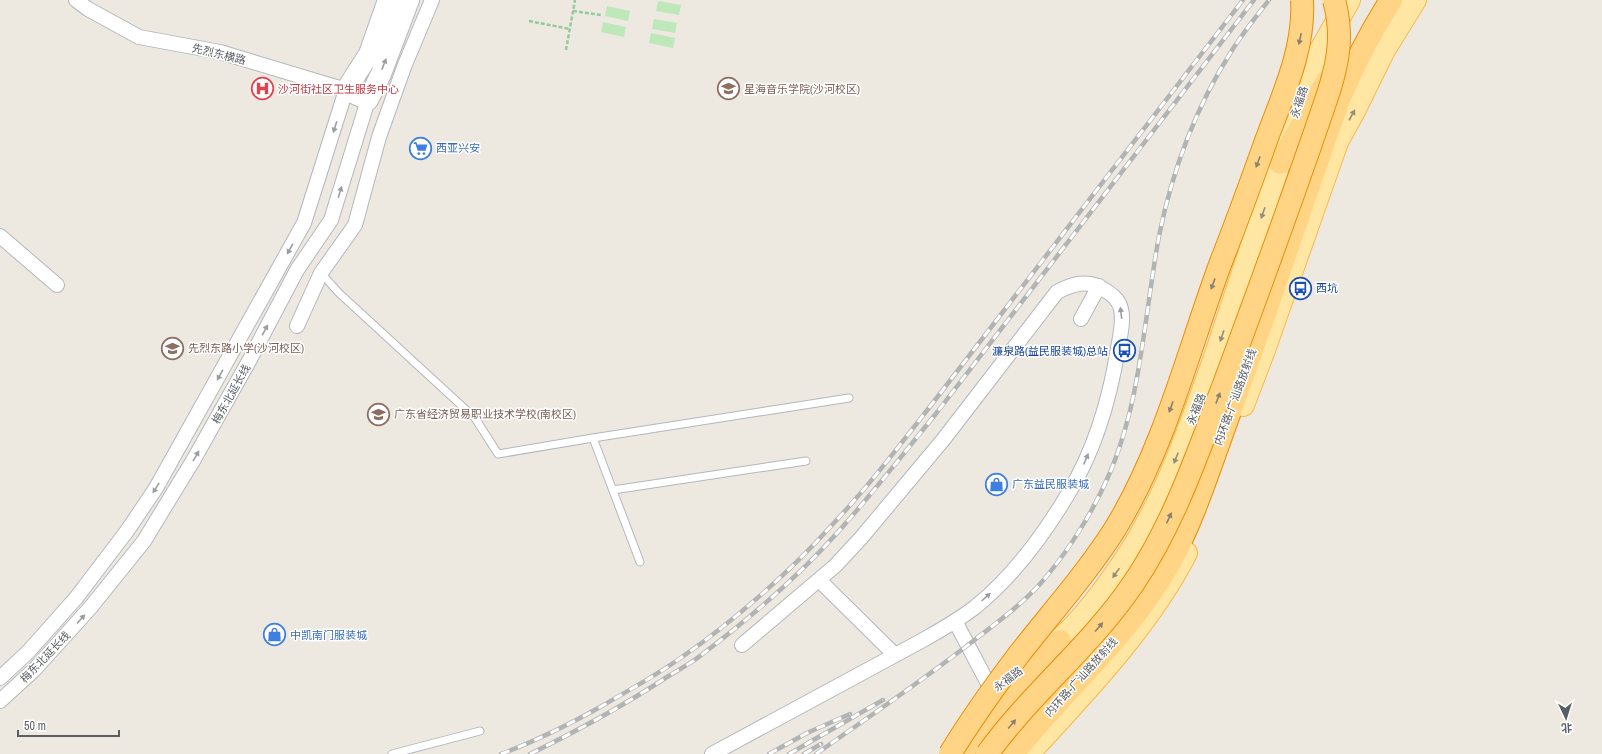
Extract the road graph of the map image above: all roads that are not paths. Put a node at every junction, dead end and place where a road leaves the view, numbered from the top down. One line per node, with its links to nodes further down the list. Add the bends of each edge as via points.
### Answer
1 (76, 0): 11 (street, 先烈东横路, via 139,37 220,52)
2 (388, 0): 11 (street, 梅东北延长线, via 369,54)
3 (409, 0): 12 (street, 梅东北延长线, one-way to 3, via 381,74)
4 (432, 0): 15 (street, via 404,67 379,138)
5 (1302, 0): 43 (highway, one-way to 43, bridge, via 1301,32 1297,52 1169,413 1140,483 1114,529 1081,578 1002,677)
6 (1334, 0): 45 (highway, one-way to 6, bridge, via 1111,613 1141,572 1168,522 1235,353 1329,91 1339,47 1339,28)
7 (1349, 0): 13 (main road, 永福路, via 1318,54 1307,79)
8 (1377, 0): 13 (highway, via 1348,44)
9 (1390, 0): 46 (highway, 内环路-广汕路放射线, via 1361,51 1338,102 1258,334 1180,544 1131,620)
10 (1415, 0): 47 (main road, one-way to 10, via 1074,704 1154,607 1190,547 1264,350 1337,142 1384,50)
11 (346, 90): 12 (street, 先烈东横路); 22 (street, 梅东北延长线, one-way to 22, via 304,223)
12 (368, 100): 14 (street, 梅东北延长线, one-way to 12)
13 (1280, 163): 31 (main road, 永福路, one-way to 31, via 1198,405 1164,489 1130,552 1095,602)
14 (331, 220): 15 (street); 23 (street, 梅东北延长线, one-way to 14, via 297,270)
15 (355, 225): 17 (street)
16 (0, 236): 18 (street)
17 (321, 273): 21 (street); 25 (lane, via 339,293 475,418 498,454)
18 (56, 285)
19 (1099, 286): 20 (street); 29 (street, via 1083,283 1070,285 1057,292 943,440 861,538); 30 (street, one-way to 19, via 999,585 1028,553 1068,493 1092,444 1115,368 1122,322 1117,300)
20 (1081, 319)
21 (297, 326)
22 (238, 342): 23 (street); 34 (street, 梅东北延长线, one-way to 34, via 156,488 127,531 76,598 28,652)
23 (255, 350): 35 (street, 梅东北延长线, one-way to 23, via 90,608 144,541 194,459)
24 (848, 398): 25 (lane)
25 (593, 438): 27 (lane)
26 (806, 460): 27 (lane)
27 (613, 490): 28 (lane)
28 (640, 562)
29 (819, 580): 32 (street); 33 (street)
30 (955, 621): 33 (street); 37 (street)
31 (1060, 641): 37 (main road, 永福路); 44 (highway, via 1024,678)
32 (742, 645)
33 (895, 655): 41 (street)
34 (12, 666): 35 (street); 36 (street, 梅东北延长线)
35 (35, 669): 38 (street, 梅东北延长线)
36 (0, 678)
37 (992, 690): 42 (main road, 永福路, via 967,716)
38 (0, 701)
39 (480, 731): 40 (lane)
40 (392, 754)
41 (712, 754)
42 (940, 754)
43 (950, 754)
44 (961, 754)
45 (987, 754)
46 (1013, 754)
47 (1028, 754)

